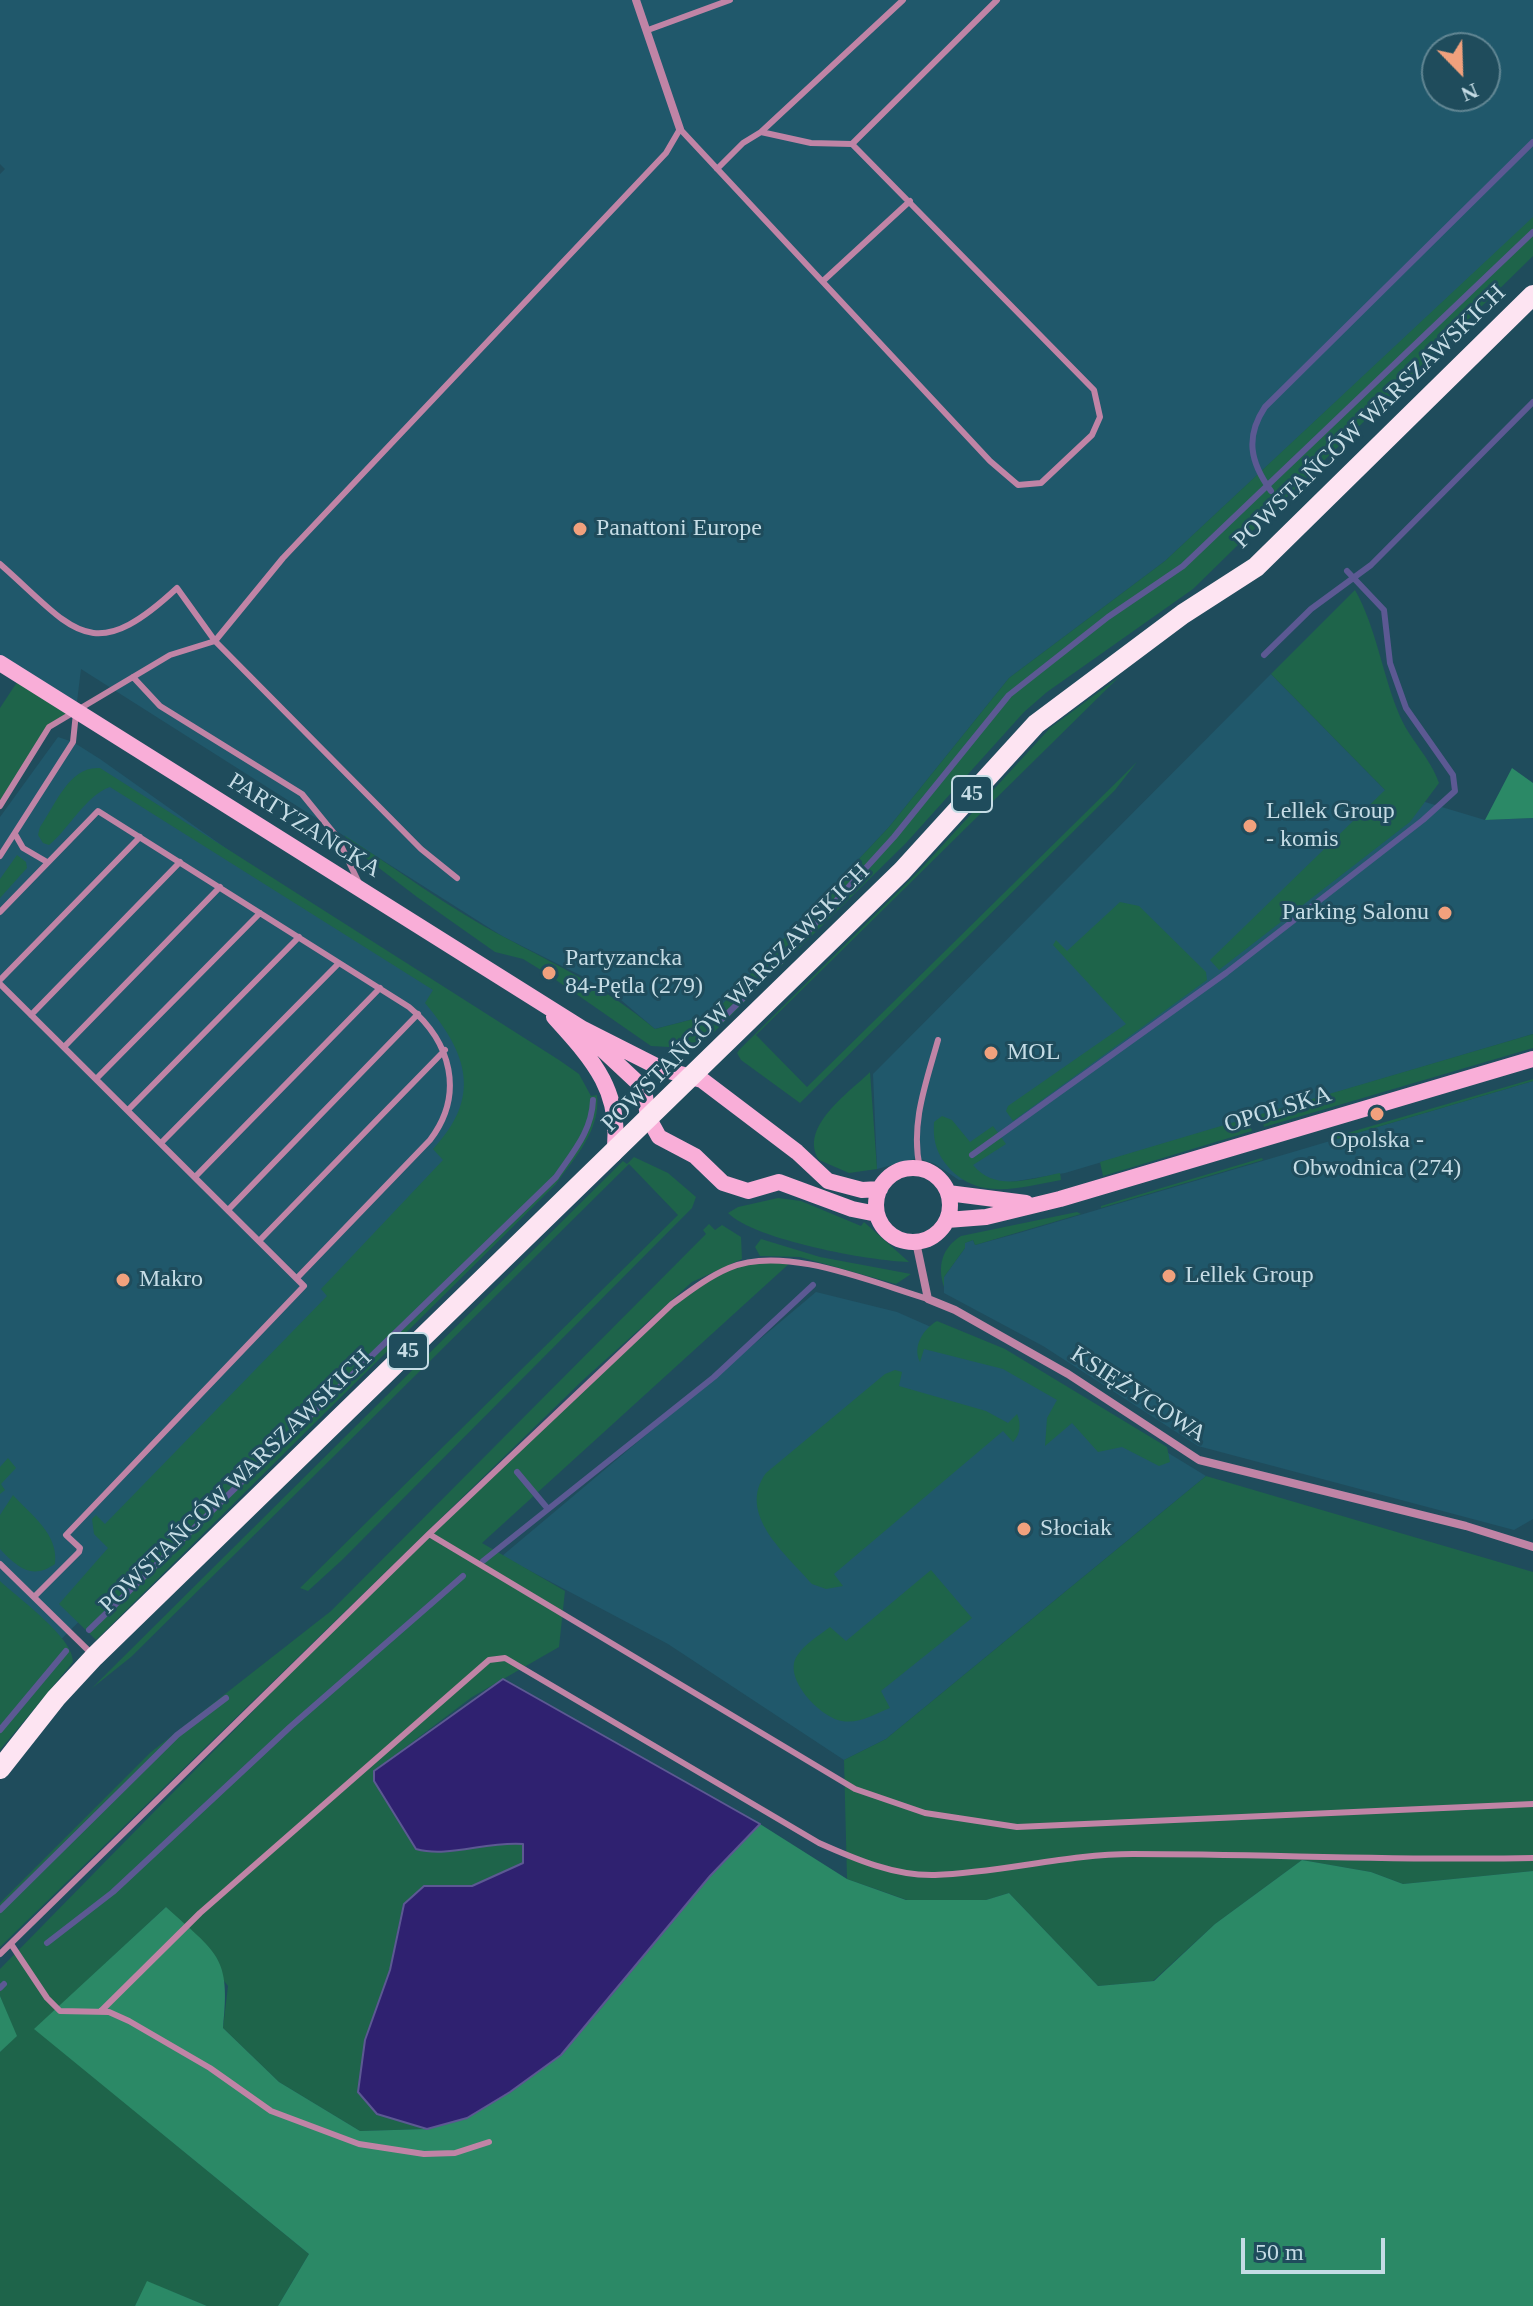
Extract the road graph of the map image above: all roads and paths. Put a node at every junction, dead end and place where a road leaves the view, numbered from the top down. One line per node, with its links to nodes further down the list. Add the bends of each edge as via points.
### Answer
1 (636, 0): 5 (street)
2 (730, 0): 5 (lane)
3 (903, 0): 7 (lane)
4 (997, 0): 8 (lane)
5 (648, 30): 6 (street)
6 (680, 129): 9 (lane); 14 (lane, via 666,153 283,558)
7 (761, 132): 8 (lane, via 811,143); 9 (lane)
8 (852, 144): 10 (lane)
9 (717, 169): 11 (lane)
10 (910, 201): 11 (lane); 11 (lane, via 1094,390 1100,417 1092,435 1041,483 1018,485 990,461)
11 (823, 281)
12 (1533, 295): 41 (main road, POWSTAŃCÓW WARSZAWSKICH / 45, via 1256,567 1183,614 1036,724 902,871)
13 (0, 564): 14 (lane, via 77,632 114,634 153,611 177,588)
14 (215, 641): 16 (lane, via 170,655); 24 (lane, via 421,849)
15 (0, 663): 17 (street, PARTYZANCKA)
16 (133, 677): 17 (lane); 26 (lane, via 160,706 302,794 337,837)
17 (76, 710): 18 (lane, via 49,727); 19 (lane, via 73,742); 26 (street, PARTYZANCKA)
18 (0, 806)
19 (15, 833): 21 (lane); 22 (lane, via 23,848)
20 (140, 837): 22 (lane, via 94,811); 23 (lane); 31 (lane)
21 (0, 856)
22 (47, 862): 27 (lane)
23 (180, 862): 25 (lane); 35 (lane)
24 (457, 878)
25 (220, 887): 28 (lane); 38 (lane)
26 (363, 891): 33 (street, PARTYZANCKA)
27 (0, 912)
28 (260, 913): 29 (lane); 42 (lane)
29 (299, 937): 30 (lane); 44 (lane)
30 (339, 963): 32 (lane); 45 (lane)
31 (0, 982): 35 (lane)
32 (380, 988): 34 (lane); 48 (lane)
33 (540, 1001): 36 (street, PARTYZANCKA); 46 (street, via 611,1093)
34 (418, 1014): 39 (lane); 52 (lane)
35 (31, 1015): 38 (lane)
36 (583, 1029): 41 (street, PARTYZANCKA, via 631,1055); 43 (street, PARTYZANCKA, via 637,1082)
37 (938, 1040): 47 (lane, via 919,1107)
38 (64, 1047): 42 (lane)
39 (445, 1050): 55 (lane); 57 (lane, via 450,1100 443,1123)
40 (1533, 1059): 51 (street, OPOLSKA)
41 (689, 1076): 43 (main road, POWSTAŃCÓW WARSZAWSKICH / 45); 49 (street, PARTYZANCKA, via 716,1089 828,1181)
42 (96, 1079): 44 (lane)
43 (646, 1106): 46 (main road, POWSTAŃCÓW WARSZAWSKICH / 45); 53 (street, PARTYZANCKA, via 659,1137 695,1156 732,1188 758,1190 779,1182)
44 (128, 1110): 45 (lane)
45 (161, 1143): 48 (lane)
46 (614, 1154): 63 (main road, POWSTAŃCÓW WARSZAWSKICH / 45)
47 (920, 1169): 49 (street, via 893,1174); 50 (street, via 937,1177)
48 (195, 1177): 52 (lane)
49 (880, 1189): 53 (street)
50 (948, 1193): 51 (street, OPOLSKA); 54 (street)
51 (1035, 1204): 54 (street, OPOLSKA, via 986,1217)
52 (228, 1210): 55 (lane)
53 (877, 1214): 56 (street, via 888,1232)
54 (947, 1220): 56 (street, via 935,1235)
55 (259, 1241): 57 (lane)
56 (916, 1242): 58 (street)
57 (297, 1278): 62 (lane, via 304,1286 66,1535 79,1552)
58 (928, 1299): 59 (lane, via 791,1262 731,1267 672,1304); 60 (street, KSIĘŻYCOWA, via 1068,1374 1199,1460)
59 (429, 1534): 65 (lane, via 855,1789 925,1813 1017,1827); 67 (lane)
60 (1533, 1547)
61 (0, 1564): 62 (lane)
62 (34, 1597): 63 (lane)
63 (94, 1657): 64 (main road, POWSTAŃCÓW WARSZAWSKICH / 45)
64 (0, 1769)
65 (1533, 1804)
66 (1533, 1858): 69 (lane, via 1130,1854 934,1875 892,1869 819,1843 505,1658 489,1660 200,1913)
67 (11, 1944): 68 (lane); 69 (lane, via 60,2011)
68 (0, 1954)
69 (101, 2011): 70 (lane, via 129,2021 210,2068 271,2111 359,2144 424,2154 455,2153)
70 (489, 2142)

